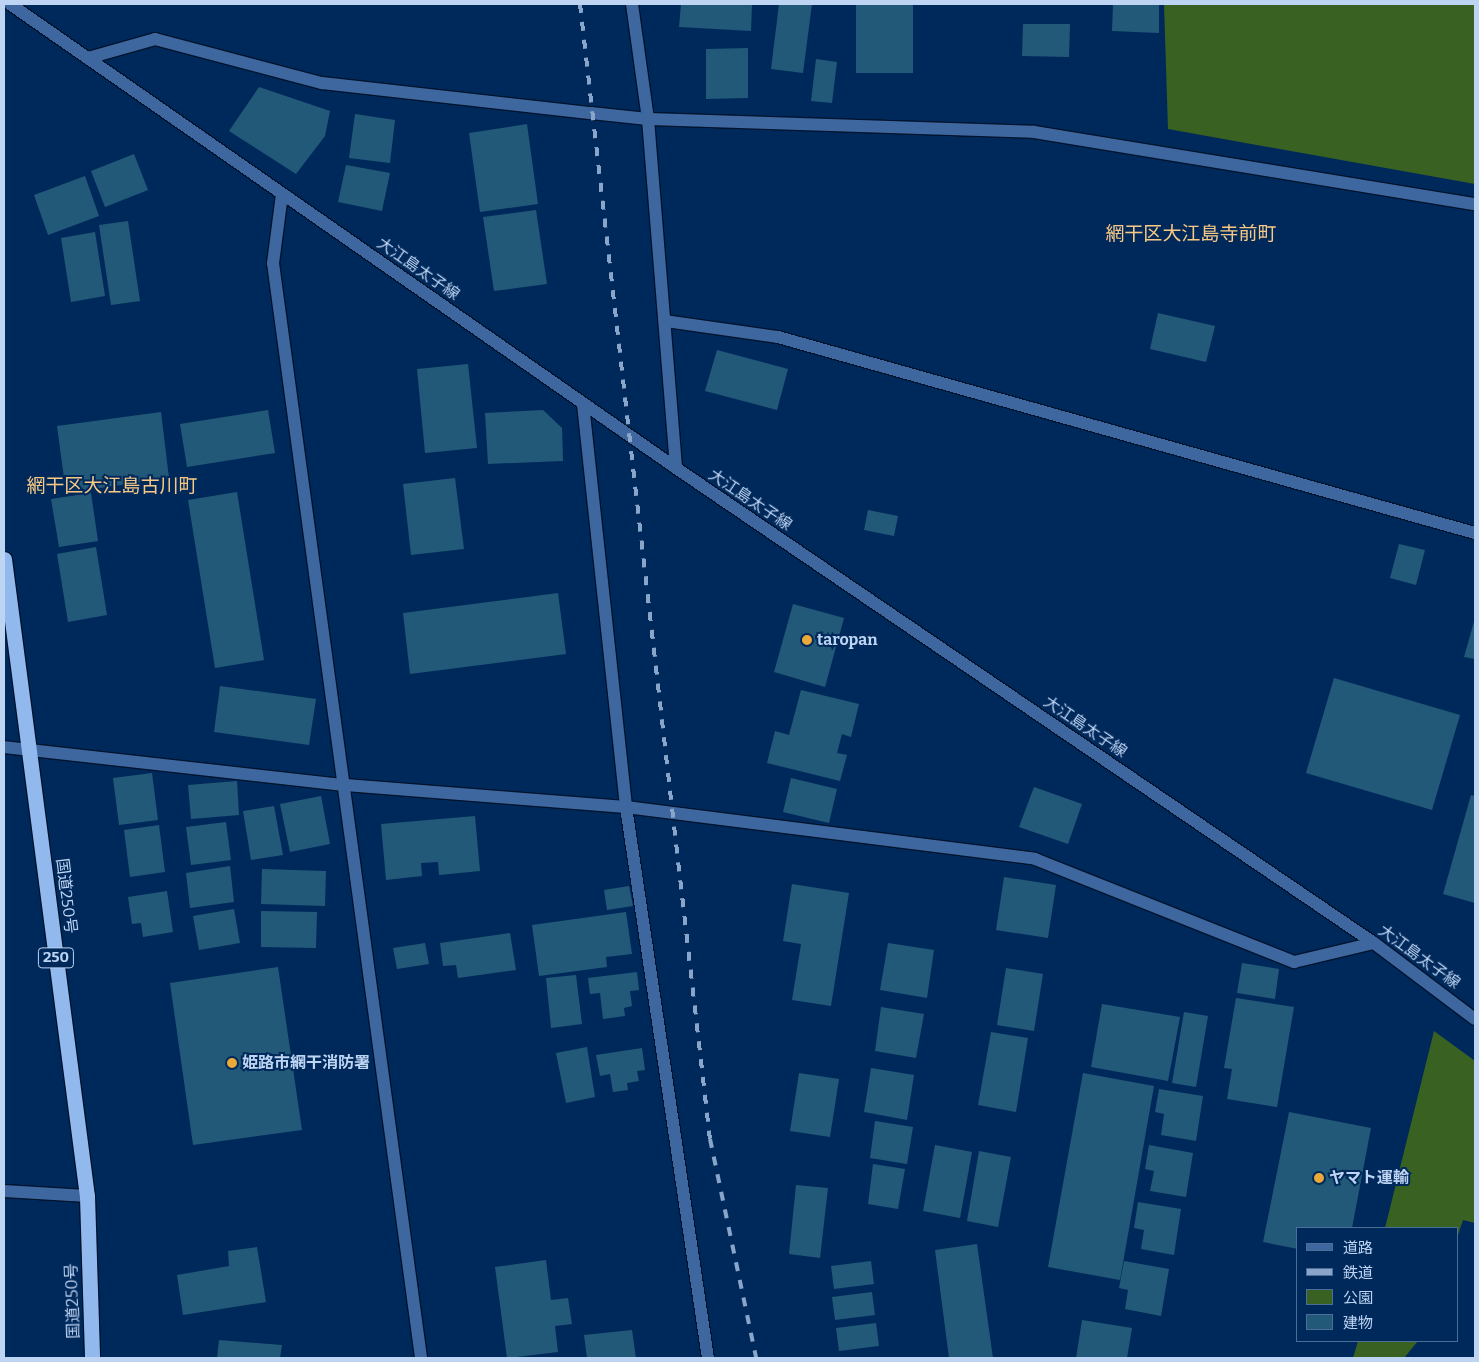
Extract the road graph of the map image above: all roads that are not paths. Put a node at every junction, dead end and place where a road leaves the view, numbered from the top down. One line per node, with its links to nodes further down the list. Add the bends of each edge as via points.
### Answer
1 (10, 4): 3 (street, 大江島太子線)
2 (632, 4): 4 (street)
3 (88, 58): 4 (street, via 156,39 322,82); 5 (street, 大江島太子線)
4 (648, 119): 6 (street, via 1034,132); 7 (street)
5 (282, 194): 8 (street, 大江島太子線); 14 (street, via 273,263)
6 (1475, 204)
7 (665, 322): 9 (street); 10 (street, via 778,337)
8 (583, 404): 9 (street, 大江島太子線); 15 (street)
9 (676, 468): 16 (street, 大江島太子線)
10 (1475, 533)
11 (4, 559): 13 (highway, 国道250号 / 250)
12 (4, 747): 13 (street)
13 (29, 749): 14 (street); 19 (highway, 国道250号 / 250)
14 (345, 785): 15 (street); 21 (street)
15 (626, 807): 16 (street, via 1035,859 1294,962); 22 (street)
16 (1374, 943): 17 (street, 大江島太子線)
17 (1475, 1019)
18 (4, 1191): 19 (street)
19 (88, 1196): 20 (highway, 国道250号 / 250)
20 (92, 1358)
21 (421, 1358)
22 (708, 1358)

